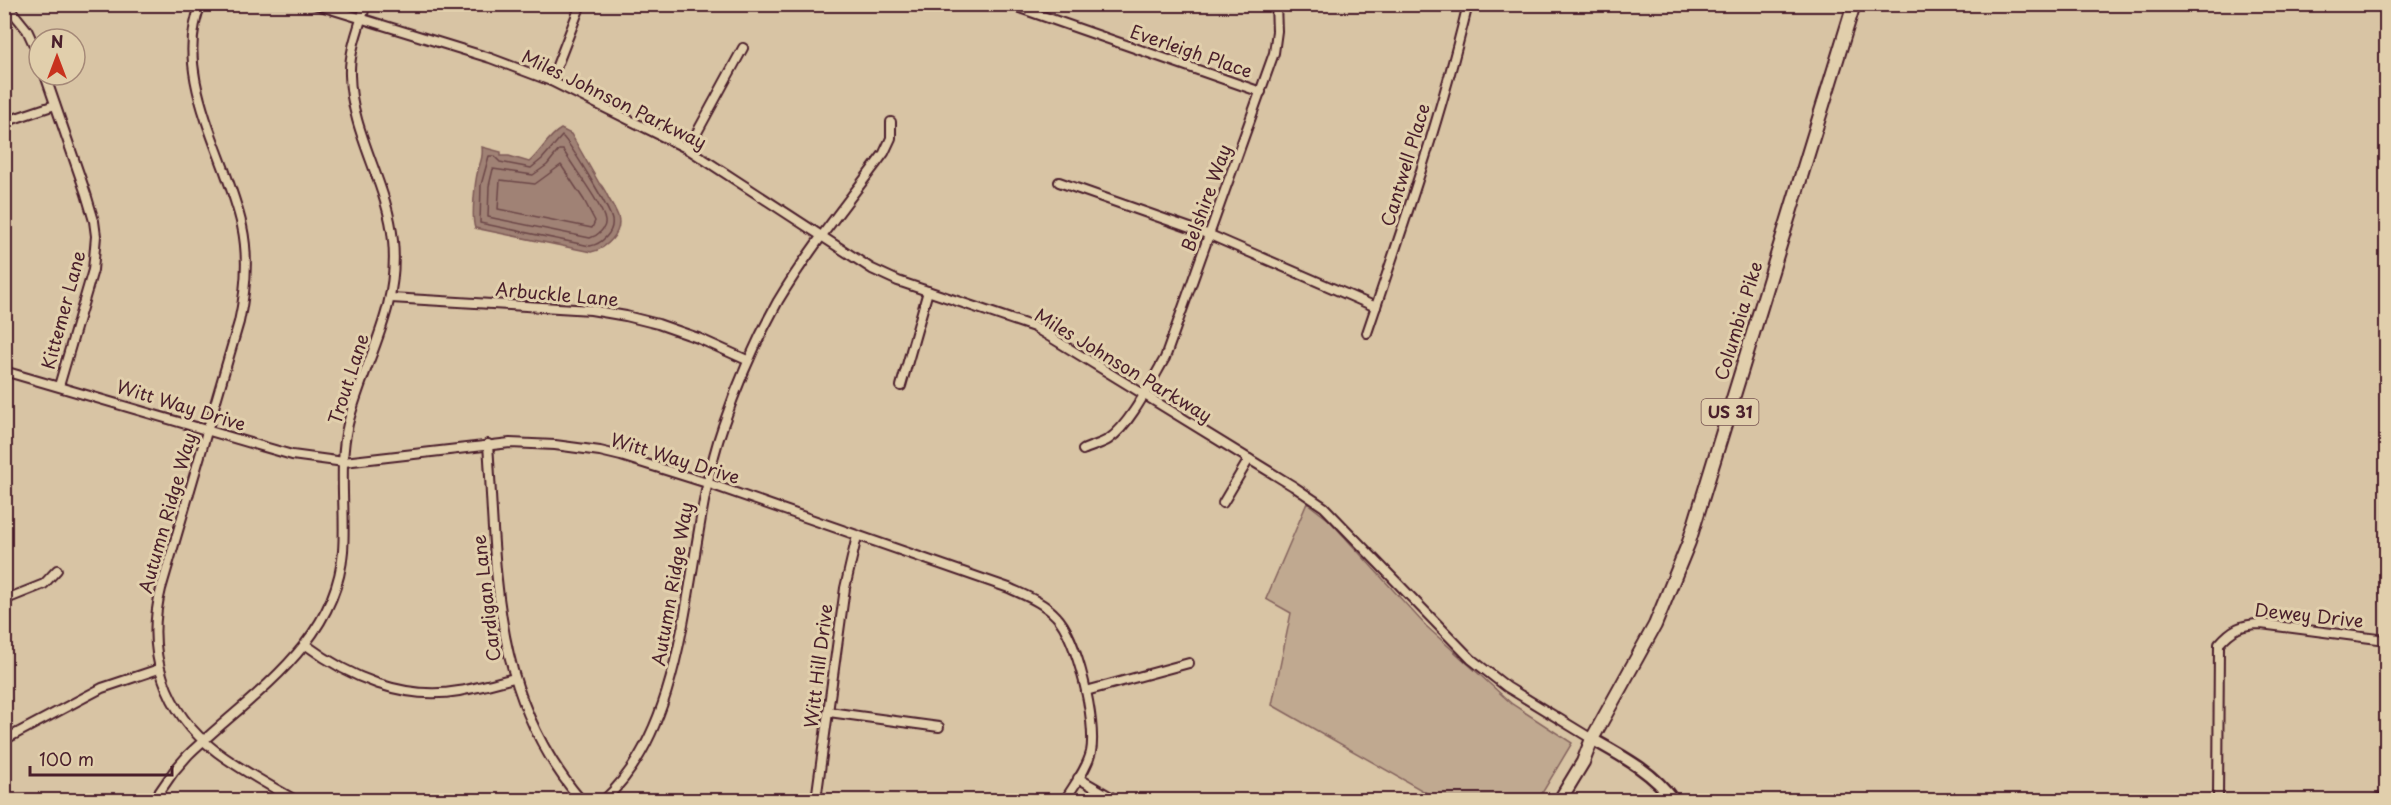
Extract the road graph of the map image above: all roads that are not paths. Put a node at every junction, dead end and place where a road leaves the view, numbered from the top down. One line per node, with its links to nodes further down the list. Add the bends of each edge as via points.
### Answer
1 (6, 4): 11 (street)
2 (201, 4): 32 (street, Autumn Ridge Way, via 192,40 193,68 238,209 246,261 239,322)
3 (314, 4): 10 (street, Miles Johnson Parkway)
4 (366, 4): 10 (street, Trout Lane)
5 (581, 4): 13 (street)
6 (1008, 4): 15 (street, Everleigh Place)
7 (1276, 4): 15 (street, Belshire Way, via 1274,53)
8 (1468, 4): 25 (street, Cantwell Place, via 1409,209)
9 (1854, 4): 50 (main road, Columbia Pike / US 31, via 1689,542 1655,625)
10 (362, 18): 13 (street, Miles Johnson Parkway); 24 (street, Trout Lane, via 350,65 351,95 389,217 394,255)
11 (27, 30)
12 (742, 48): 19 (street)
13 (551, 81): 19 (street, Miles Johnson Parkway)
14 (49, 87): 16 (street, Kittemer Lane)
15 (1261, 92): 21 (street, Belshire Way)
16 (55, 105): 17 (street); 29 (street, Kittemer Lane, via 86,194 96,237 93,270)
17 (4, 122)
18 (891, 122): 22 (street, Autumn Ridge Way, via 891,138 884,153)
19 (688, 148): 22 (street, Miles Johnson Parkway)
20 (1059, 182): 21 (street)
21 (1210, 235): 25 (street); 31 (street, Belshire Way, via 1174,337)
22 (821, 237): 23 (street, Miles Johnson Parkway, via 878,273); 27 (street, Autumn Ridge Way, via 779,300)
23 (928, 291): 30 (street); 31 (street, Miles Johnson Parkway, via 1034,327)
24 (391, 298): 27 (street, Arbuckle Lane, via 603,312 658,324); 36 (street, Trout Lane, via 347,428)
25 (1376, 307): 26 (street, Cantwell Place)
26 (1367, 333)
27 (747, 360): 37 (street, Autumn Ridge Way, via 722,427)
28 (4, 371): 29 (street, Witt Way Drive)
29 (59, 386): 32 (street, Witt Way Drive)
30 (901, 386)
31 (1144, 396): 34 (street, Belshire Way, via 1109,439); 35 (street, Miles Johnson Parkway)
32 (208, 430): 36 (street, Witt Way Drive, via 292,455); 45 (street, Autumn Ridge Way, via 157,606 154,636)
33 (488, 444): 36 (street, Witt Way Drive); 37 (street, Witt Way Drive, via 555,445 600,451); 46 (street, Cardigan Lane, via 501,621)
34 (1083, 450)
35 (1249, 459): 38 (street); 50 (street, Miles Johnson Parkway, via 1324,507 1471,659 1507,687)
36 (345, 462): 43 (street, Trout Lane, via 342,565 325,614)
37 (707, 483): 39 (street, Witt Way Drive); 58 (street, Autumn Ridge Way, via 671,680 648,742 623,781)
38 (1223, 503)
39 (857, 536): 47 (street, Witt Way Drive, via 1009,588 1045,605 1068,633); 48 (street, Witt Hill Drive, via 845,588)
40 (57, 570): 41 (street, via 44,584)
41 (4, 600)
42 (2386, 640): 64 (street, Dewey Drive, via 2261,624 2245,624 2229,632 2219,644)
43 (306, 645): 46 (street, via 341,668 386,687 457,692); 52 (street, Trout Lane)
44 (1189, 663): 47 (street)
45 (159, 669): 51 (street, via 102,688); 52 (street, Autumn Ridge Way, via 181,715)
46 (514, 678): 57 (street, Cardigan Lane, via 545,750)
47 (1086, 691): 53 (street, Witt Way Drive, via 1092,744)
48 (829, 712): 49 (street); 59 (street, Witt Hill Drive)
49 (939, 727)
50 (1592, 739): 62 (main road, Columbia Pike / US 31, via 1584,762); 63 (main road, via 1635,763)
51 (4, 740)
52 (203, 741): 55 (street, Trout Lane, via 174,771); 56 (street, Autumn Ridge Way)
53 (1078, 778): 60 (street, Witt Way Drive); 61 (street)
54 (2386, 797): 65 (street)
55 (154, 801)
56 (295, 801)
57 (581, 801)
58 (604, 801)
59 (816, 801)
60 (1065, 801)
61 (1116, 801)
62 (1560, 801)
63 (1673, 801)
64 (2218, 801)
65 (2374, 801)

